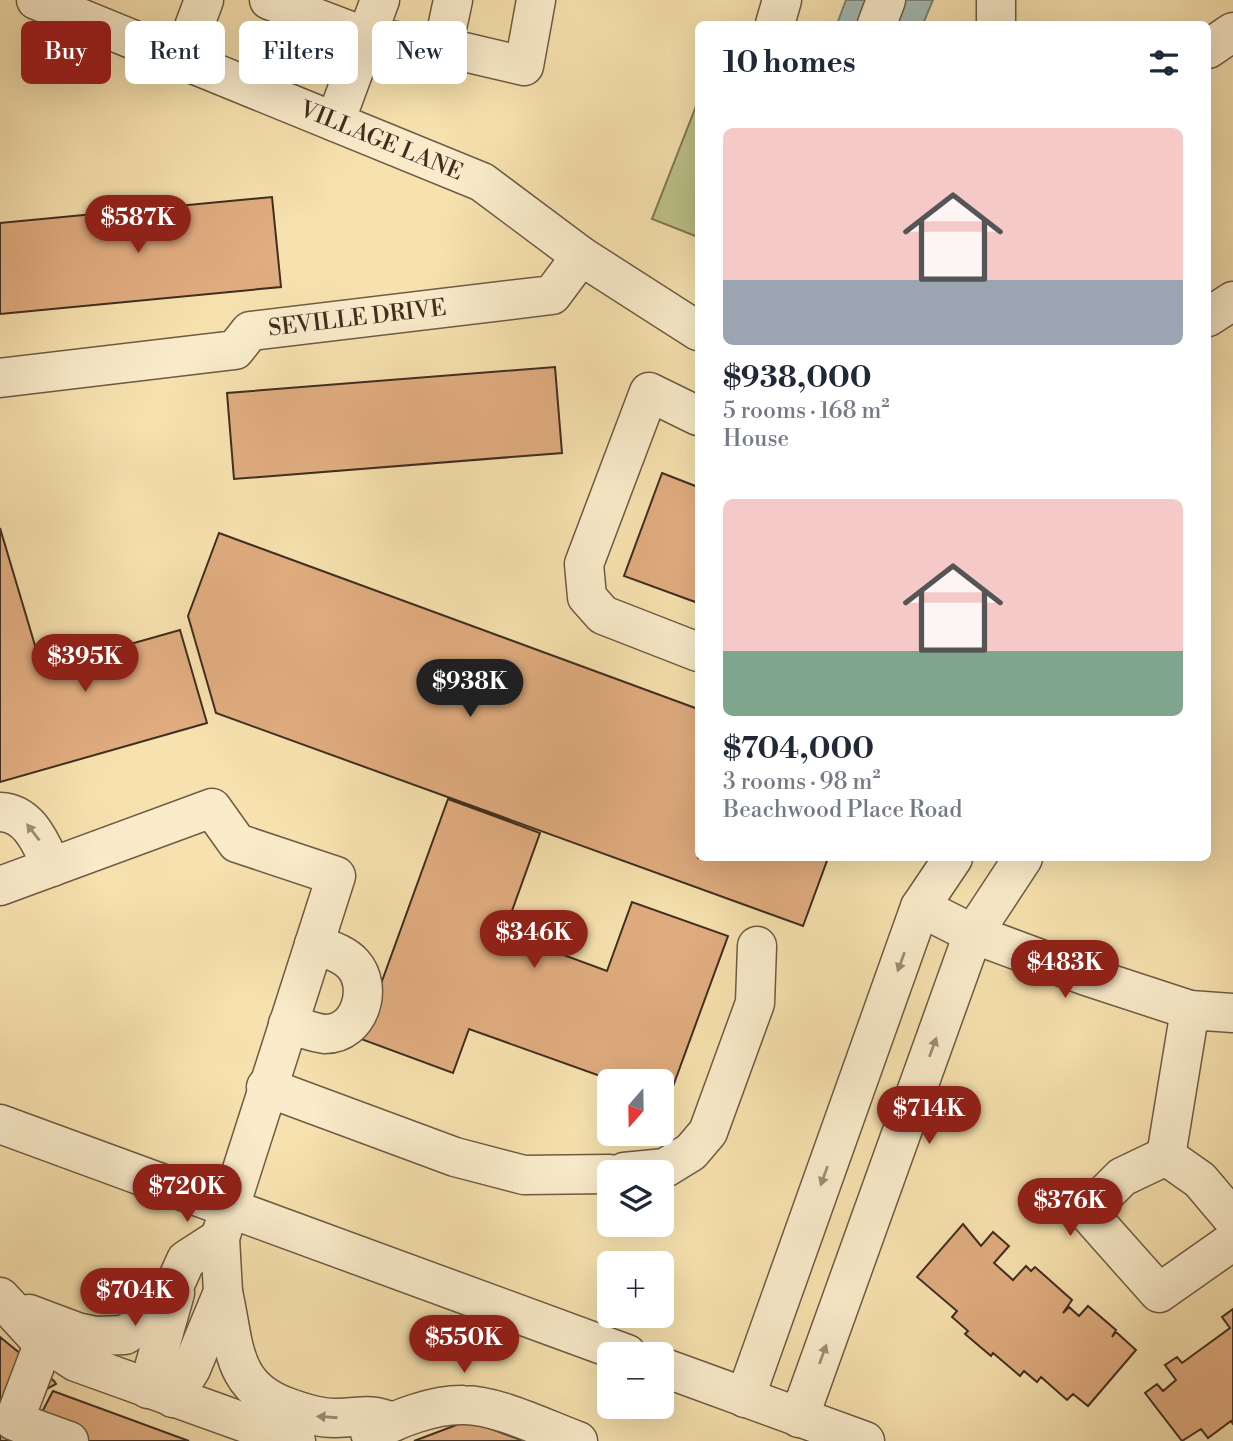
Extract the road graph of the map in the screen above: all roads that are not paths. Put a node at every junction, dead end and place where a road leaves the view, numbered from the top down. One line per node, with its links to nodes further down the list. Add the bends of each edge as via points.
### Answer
1 (36, 0): 18 (street, VILLAGE LANE)
2 (176, 0): 11 (street)
3 (204, 0): 12 (street)
4 (269, 0): 19 (street)
5 (380, 0): 19 (street)
6 (453, 0): 13 (street)
7 (537, 0): 22 (street, via 524,66)
8 (782, 0): 14 (street)
9 (887, 0): 15 (street)
10 (996, 0): 16 (street)
11 (174, 21)
12 (191, 21)
13 (449, 21)
14 (776, 21)
15 (878, 21)
16 (996, 21)
17 (1233, 32): 21 (street)
18 (125, 36)
19 (366, 37): 20 (street); 24 (street)
20 (372, 38)
21 (1211, 47)
22 (467, 53)
23 (225, 77): 24 (street, VILLAGE LANE)
24 (335, 122): 25 (street, VILLAGE LANE, via 482,182)
25 (581, 256): 28 (street, VILLAGE LANE); 29 (street, SEVILLE DRIVE, via 552,295 250,331 235,350)
26 (1233, 301): 27 (street)
27 (1211, 315)
28 (695, 329)
29 (0, 378)
30 (695, 415): 31 (street, via 649,392 584,564 587,597 603,615)
31 (695, 651)
32 (0, 812): 35 (street, one-way to 32, via 29,825)
33 (951, 861): 37 (street)
34 (1021, 861): 38 (street)
35 (52, 867): 36 (street); 39 (street, via 212,808 237,843 336,876)
36 (0, 886)
37 (920, 907): 38 (street); 60 (street, one-way to 60)
38 (973, 934): 41 (street); 61 (street, one-way to 38)
39 (314, 944): 43 (street); 43 (street, via 354,964 365,985 360,1012 349,1025 327,1034)
40 (757, 946): 47 (street, via 755,1003 708,1132 691,1152)
41 (1190, 1010): 42 (street); 46 (street)
42 (1233, 1013)
43 (288, 1024): 44 (street)
44 (267, 1087): 48 (street, via 455,1157 524,1175); 50 (street)
45 (0, 1124): 50 (street)
46 (1166, 1156): 49 (street, via 1200,1180); 51 (street, via 1122,1177 1087,1212 1159,1293)
47 (674, 1162)
48 (597, 1174)
49 (1233, 1219)
50 (226, 1223): 52 (street); 53 (street); 57 (street)
51 (1233, 1241)
52 (182, 1270): 54 (street, via 154,1314 125,1335 77,1332); 59 (street)
53 (223, 1292): 55 (street); 59 (street, via 191,1369)
54 (4, 1301): 56 (street)
55 (232, 1332): 59 (street, via 227,1356 219,1366); 62 (street, one-way to 55, via 370,1413 313,1416 267,1400 241,1371)
56 (44, 1342): 59 (street, via 76,1362); 64 (street, via 15,1421)
57 (597, 1344)
58 (674, 1371): 60 (street)
59 (161, 1393): 65 (street)
60 (745, 1398): 61 (street)
61 (799, 1418): 68 (street)
62 (393, 1422): 63 (street, via 464,1405 488,1409); 66 (street)
63 (522, 1432): 67 (street)
64 (69, 1441)
65 (296, 1441)
66 (349, 1441)
67 (578, 1441)
68 (865, 1441)

